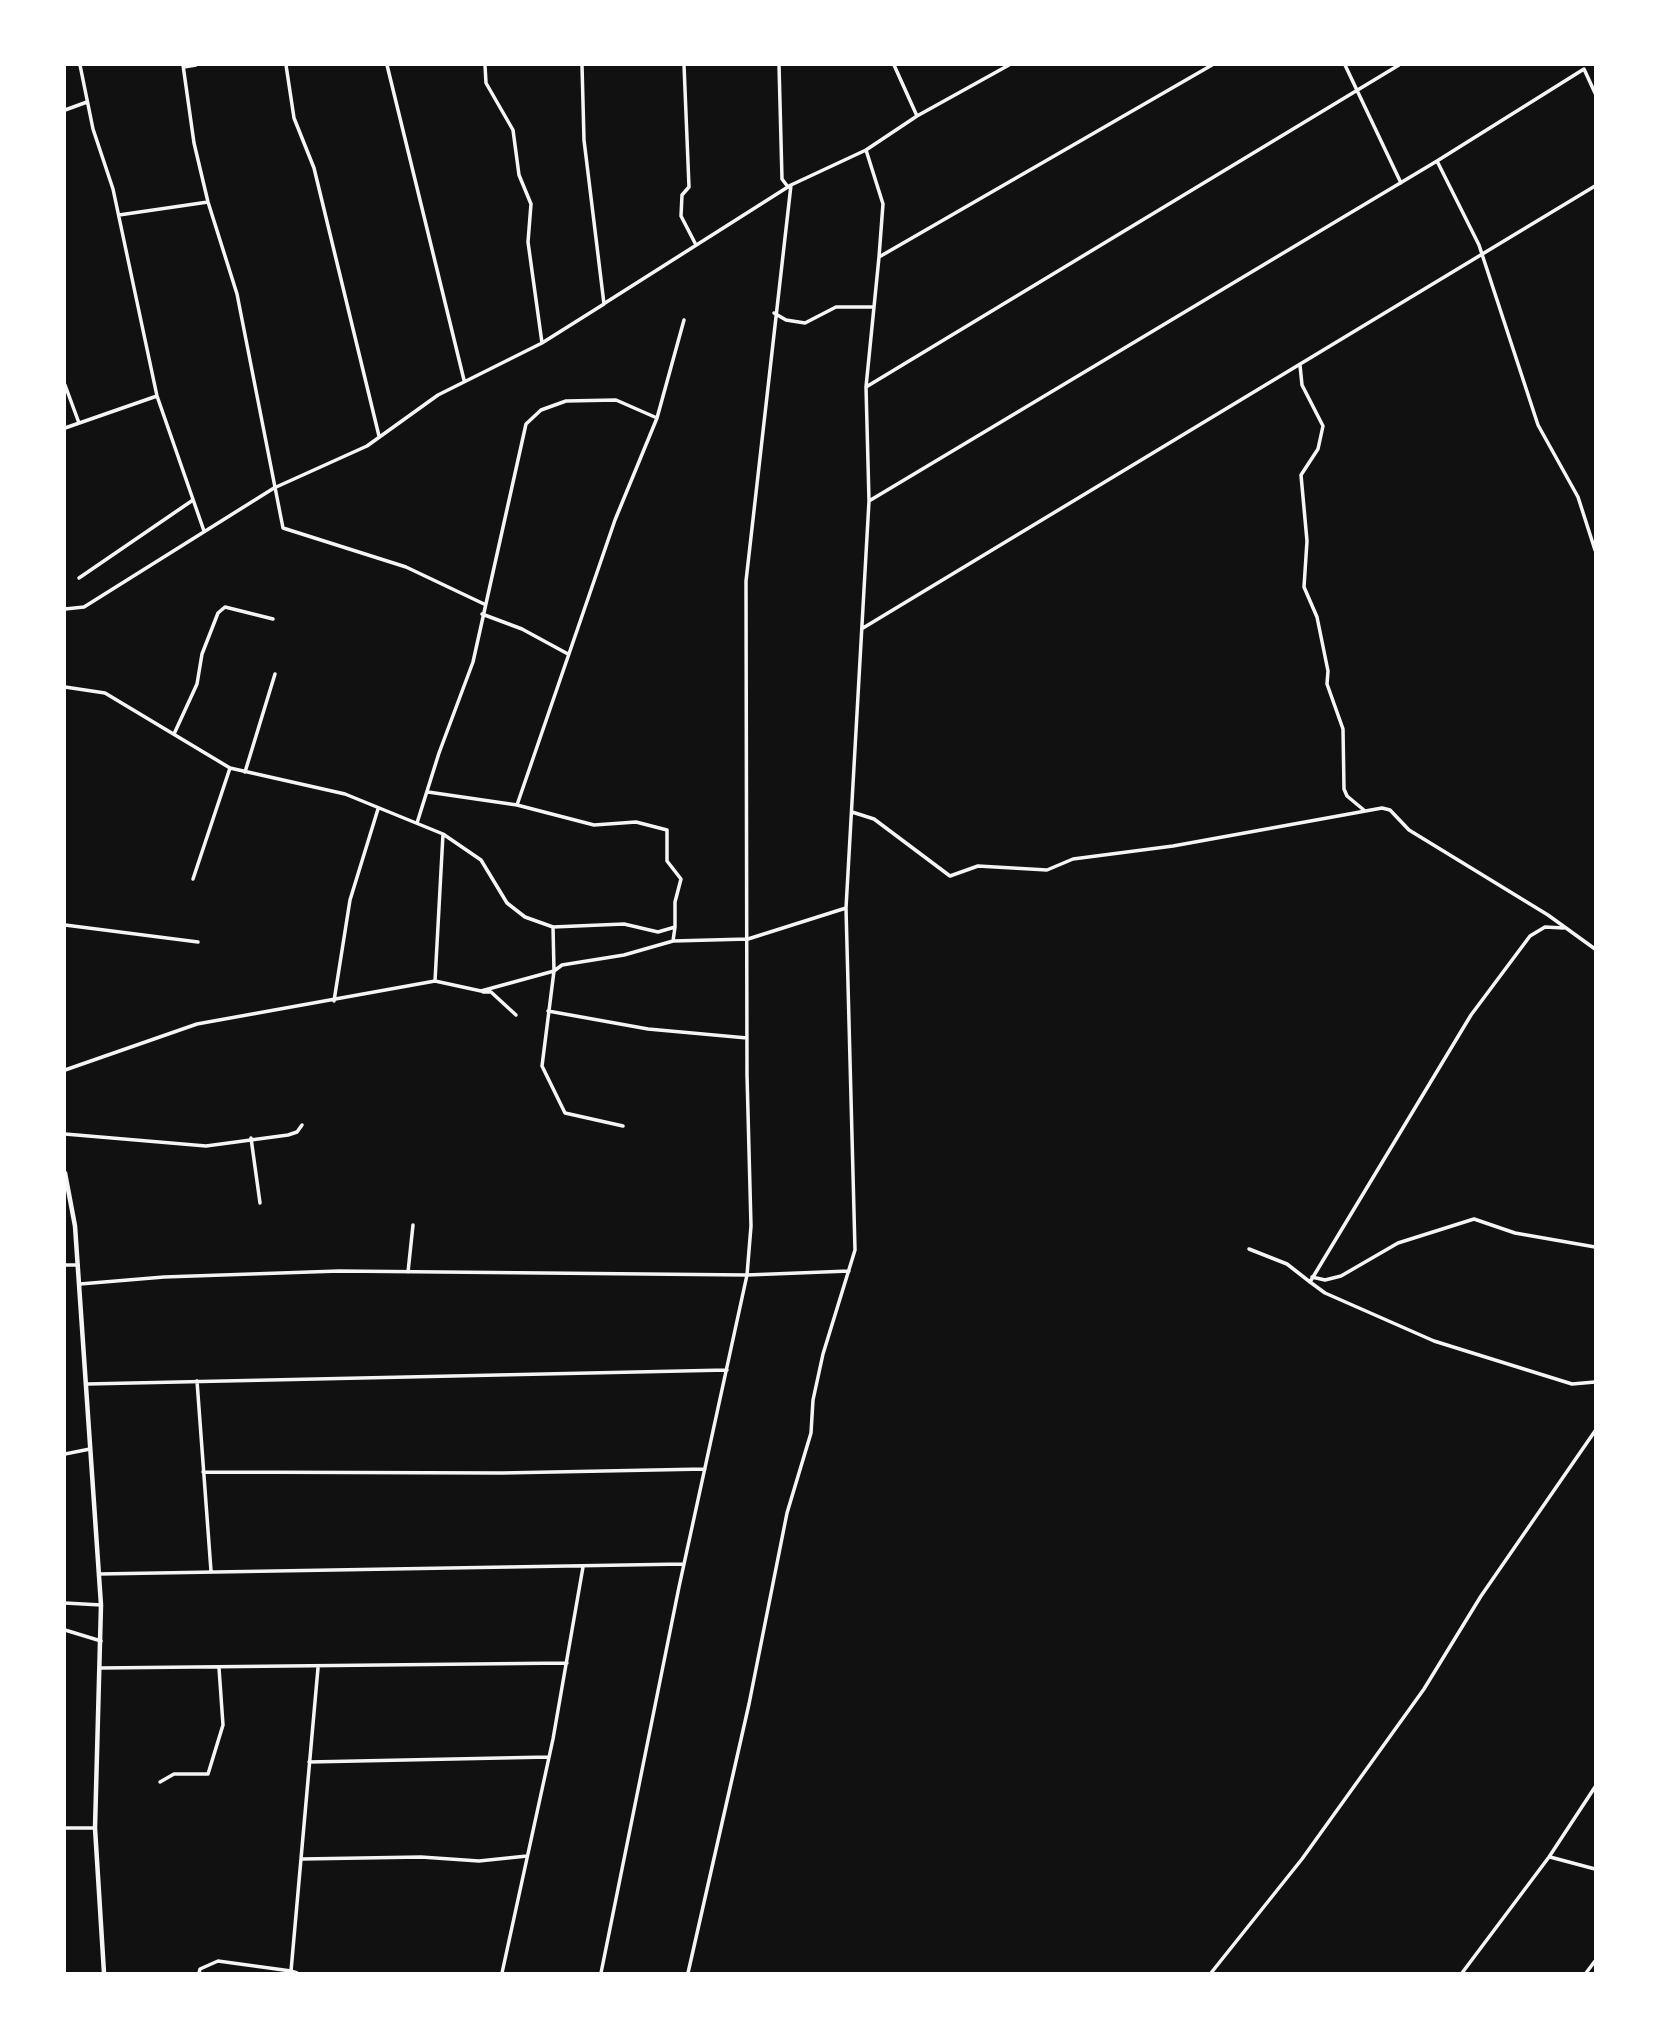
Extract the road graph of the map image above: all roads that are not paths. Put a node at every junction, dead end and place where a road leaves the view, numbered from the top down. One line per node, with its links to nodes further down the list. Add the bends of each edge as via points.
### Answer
1 (80, 65): 17 (street)
2 (196, 65): 14 (street)
3 (286, 65): 43 (street, via 294,118 314,168)
4 (387, 65): 36 (street)
5 (485, 65): 34 (street, via 486,83 513,130 519,175 531,204 528,242)
6 (582, 65): 30 (street, via 583,140)
7 (684, 65): 27 (street, via 690,187 682,195 681,216)
8 (779, 65): 23 (street, via 782,178)
9 (894, 65): 19 (street)
10 (1009, 65): 19 (street)
11 (1212, 65): 29 (street)
12 (1345, 65): 15 (street)
13 (1399, 65): 15 (street)
14 (183, 66): 25 (street)
15 (1358, 89): 22 (street); 38 (street)
16 (1595, 93): 21 (street, via 1584,69)
17 (87, 102): 18 (street); 26 (street)
18 (65, 110)
19 (917, 116): 20 (street)
20 (866, 150): 23 (street); 29 (street, via 883,204)
21 (1437, 162): 22 (street); 28 (street)
22 (1401, 183): 46 (street)
23 (789, 186): 27 (street); 32 (street)
24 (1595, 186): 28 (street)
25 (208, 202): 26 (street); 44 (street, via 237,294)
26 (119, 215): 39 (street)
27 (695, 243): 30 (street)
28 (1483, 256): 35 (street); 48 (street, via 1538,425 1578,497)
29 (879, 257): 31 (street)
30 (604, 304): 34 (street)
31 (874, 307): 32 (street, via 835,307 805,323); 38 (street)
32 (774, 313): 74 (street, via 746,581)
33 (684, 320): 40 (street)
34 (542, 343): 36 (street)
35 (1300, 365): 54 (street); 64 (street, via 1302,385 1323,426 1318,449 1301,475 1307,541 1304,587 1317,617 1327,684 1343,729 1344,789)
36 (464, 380): 43 (street)
37 (65, 385): 41 (street)
38 (866, 387): 46 (street)
39 (157, 396): 41 (street); 45 (street)
40 (657, 418): 50 (street, via 616,400 566,401 530,419); 55 (street)
41 (79, 423): 42 (street)
42 (65, 428)
43 (379, 436): 44 (street, via 367,446)
44 (274, 488): 47 (street); 50 (street, via 283,528 406,567)
45 (193, 500): 47 (street); 49 (street)
46 (869, 501): 54 (street)
47 (204, 531): 51 (street, via 84,607)
48 (1595, 550)
49 (79, 578)
50 (484, 604): 52 (street)
51 (65, 609)
52 (482, 614): 55 (street); 61 (street, via 473,662)
53 (273, 619): 58 (street, via 225,607 218,613 202,653 197,684)
54 (863, 628): 65 (street)
55 (568, 654): 62 (street)
56 (275, 674): 60 (street)
57 (65, 687): 58 (street, via 105,693)
58 (174, 734): 59 (street)
59 (230, 768): 60 (street); 68 (street)
60 (245, 772): 63 (street, via 345,793)
61 (428, 792): 62 (street); 66 (street)
62 (517, 805): 72 (street, via 594,825 636,822 667,830 667,861 681,879)
63 (378, 809): 66 (street); 81 (street, via 350,900)
64 (1366, 811): 65 (street, via 1073,859 1047,870 978,866 950,876 874,819); 73 (street, via 1390,810 1409,830)
65 (852, 812): 69 (street)
66 (417, 823): 67 (street)
67 (443, 834): 71 (street, via 481,860 513,909); 79 (street)
68 (193, 879)
69 (846, 908): 74 (street); 97 (street, via 855,1250)
70 (65, 925): 76 (street)
71 (553, 926): 72 (street, via 624,924 658,932); 78 (street)
72 (675, 927): 75 (street)
73 (1566, 928): 77 (street); 100 (street, via 1545,927 1530,936 1471,1015)
74 (748, 939): 75 (street); 84 (street)
75 (673, 941): 78 (street, via 562,965)
76 (198, 942)
77 (1595, 949)
78 (554, 971): 80 (street); 82 (street)
79 (435, 981): 80 (street); 81 (street)
80 (481, 991): 83 (street, via 491,992)
81 (334, 1001): 85 (street, via 197,1024)
82 (548, 1011): 84 (street, via 648,1029); 87 (street, via 541,1061 561,1108 572,1117)
83 (516, 1015)
84 (747, 1038): 99 (street, via 751,1226)
85 (65, 1070)
86 (302, 1125): 89 (street, via 288,1135)
87 (623, 1126)
88 (65, 1134): 89 (street, via 206,1146)
89 (251, 1138): 91 (street)
90 (65, 1173): 96 (street)
91 (260, 1203)
92 (413, 1225): 98 (street)
93 (1595, 1247): 100 (street, via 1515,1233 1474,1219 1398,1243 1341,1276)
94 (1249, 1249): 100 (street)
95 (65, 1265): 96 (street)
96 (78, 1265): 101 (street)
97 (849, 1271): 99 (street); 139 (street, via 823,1354 811,1433 787,1513)
98 (408, 1272): 99 (street); 101 (street, via 247,1274)
99 (747, 1275): 102 (street)
100 (1311, 1279): 104 (street, via 1325,1293 1434,1341 1572,1384)
101 (80, 1284): 105 (street)
102 (726, 1370): 103 (street); 109 (street)
103 (197, 1381): 105 (street); 110 (street)
104 (1595, 1382)
105 (87, 1384): 107 (street)
106 (1594, 1435): 140 (street, via 1407,1712 1302,1859)
107 (92, 1448): 108 (street); 114 (street)
108 (65, 1454)
109 (705, 1469): 110 (street); 111 (street)
110 (203, 1472): 113 (street)
111 (684, 1564): 112 (street); 138 (street)
112 (583, 1567): 113 (street); 119 (street)
113 (211, 1571): 114 (street)
114 (99, 1574): 116 (street)
115 (65, 1603): 116 (street)
116 (101, 1605): 118 (street)
117 (65, 1630): 118 (street)
118 (101, 1641): 120 (street)
119 (567, 1663): 122 (street); 123 (street)
120 (100, 1668): 121 (street); 128 (street)
121 (219, 1668): 122 (street); 125 (street, via 223,1725 208,1774 174,1774)
122 (318, 1668): 124 (street)
123 (549, 1757): 124 (street); 129 (street)
124 (309, 1762): 131 (street)
125 (160, 1782)
126 (1595, 1787): 130 (street)
127 (65, 1828): 128 (street)
128 (94, 1828): 135 (street)
129 (528, 1856): 131 (street, via 479,1861); 137 (street)
130 (1549, 1857): 132 (street); 141 (street)
131 (302, 1859): 134 (street)
132 (1595, 1869)
133 (1595, 1961): 142 (street)
134 (294, 1972): 136 (street, via 218,1961)
135 (104, 1973)
136 (199, 1973)
137 (502, 1973)
138 (601, 1973)
139 (688, 1973)
140 (1211, 1973)
141 (1462, 1973)
142 (1586, 1973)

